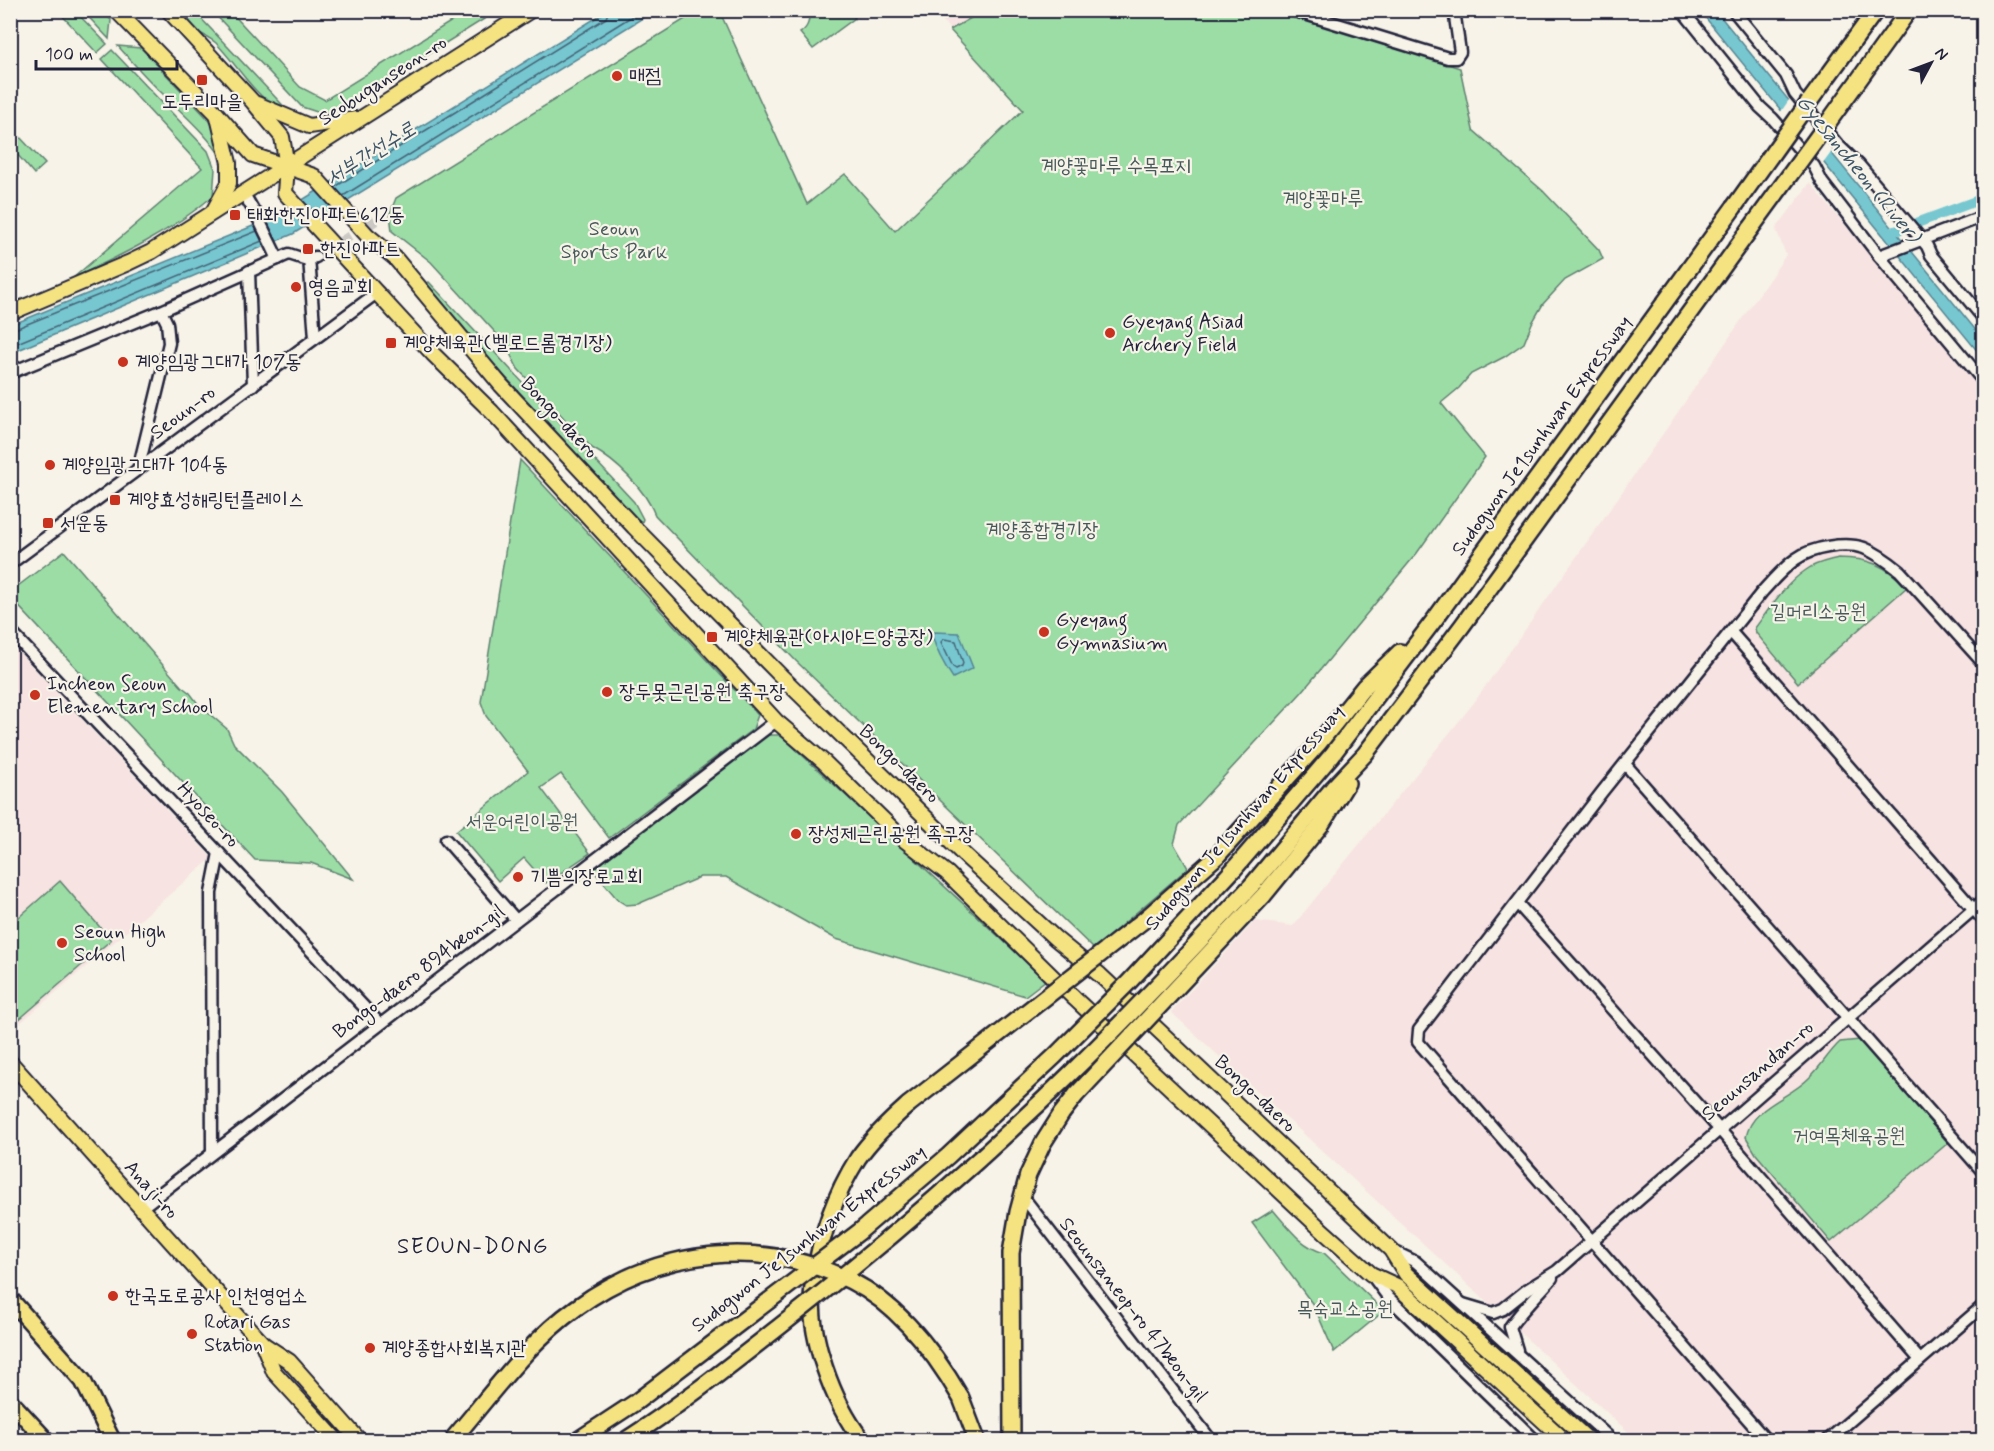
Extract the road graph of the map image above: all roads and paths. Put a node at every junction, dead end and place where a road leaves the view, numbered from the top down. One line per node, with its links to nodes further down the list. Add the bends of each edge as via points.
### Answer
1 (116, 10): 11 (main road, Bongo-daero)
2 (168, 10): 10 (main road)
3 (531, 10): 12 (main road, Seobuganseon-ro)
4 (1455, 10): 8 (street, via 1460,52 1456,58)
5 (1682, 10): 18 (street, via 1760,107 1814,166 1822,182)
6 (1733, 10): 17 (street, via 1786,75 1795,94)
7 (1909, 10): 39 (highway, bridge, via 1462,626)
8 (1293, 11)
9 (1872, 15): 31 (highway, Sudogwon Je1sunhwan Expressway, bridge)
10 (253, 102): 12 (main road, via 309,126); 13 (main road, via 282,138)
11 (216, 113): 13 (main road, Bongo-daero, via 253,155); 15 (main road, via 229,163 229,183)
12 (364, 117): 13 (main road, Seobuganseon-ro)
13 (287, 166): 14 (main road, Seobuganseon-ro); 21 (main road, via 285,193); 46 (main road, Bongo-daero, via 314,176 367,235 394,258 501,385 782,677 962,853)
14 (244, 194): 15 (main road, Seobuganseon-ro); 19 (street)
15 (212, 214): 23 (main road, Seobuganseon-ro, via 128,263)
16 (1983, 216): 17 (street)
17 (1917, 237): 18 (street); 24 (street)
18 (1881, 255): 27 (street)
19 (276, 256): 20 (street); 25 (street, via 312,257)
20 (249, 271): 22 (street); 28 (street)
21 (378, 291): 25 (street, Seoun-ro); 35 (main road)
22 (161, 311): 26 (street); 29 (street, via 169,343)
23 (10, 313)
24 (1983, 319)
25 (315, 338): 28 (street, Seoun-ro)
26 (10, 373)
27 (1983, 382)
28 (253, 384): 29 (street, Seoun-ro)
29 (138, 470): 30 (street, Seoun-ro)
30 (10, 564)
31 (1435, 619): 71 (highway, Sudogwon Je1sunhwan Expressway, bridge, via 1332,755 1234,869 1055,1056 859,1232 636,1402); 73 (highway, bridge, via 1364,687 1217,856 1135,927 908,1105 859,1157 831,1209 813,1288 815,1328 823,1367 852,1429)
32 (10, 631): 38 (street, Hyoseo-ro)
33 (1731, 632): 34 (street, via 1778,573 1798,557 1817,549 1863,548 1900,570); 36 (street); 42 (street)
34 (1983, 664)
35 (776, 721): 43 (street, Bongo-daero 894beon-gil); 48 (main road, via 903,839 947,873)
36 (1624, 764): 41 (street); 45 (street)
37 (446, 840): 43 (street)
38 (219, 853): 47 (street, Hyoseo-ro); 51 (street, via 211,892)
39 (1257, 890): 72 (highway, bridge, via 1072,1072 861,1263); 75 (highway, bridge, via 1076,1095 1043,1143 1028,1175 1011,1253)
40 (1983, 900): 42 (street, Seounsandan-ro)
41 (1517, 903): 50 (street); 55 (street, via 1419,1030 1418,1042)
42 (1973, 909): 44 (street); 45 (street, Seounsandan-ro)
43 (516, 920): 47 (street, Bongo-daero 894beon-gil)
44 (1983, 921)
45 (1848, 1017): 50 (street, Seounsandan-ro); 52 (street)
46 (1151, 1023): 48 (main road, via 1140,1021 1128,1026 1123,1032); 56 (main road, Bongo-daero)
47 (380, 1024): 51 (street, Bongo-daero 894beon-gil)
48 (1128, 1049): 58 (main road)
49 (10, 1062): 54 (main road, Anaji-ro)
50 (1719, 1129): 55 (street, Seounsandan-ro); 64 (street)
51 (212, 1153): 54 (street, Bongo-daero 894beon-gil)
52 (1983, 1173)
53 (1027, 1202): 76 (street, Seounsaneop-ro 47beon-gil)
54 (141, 1208): 62 (main road, Anaji-ro)
55 (1592, 1240): 57 (street, Seounsandan-ro); 81 (street)
56 (1391, 1250): 60 (street, via 1416,1262); 79 (main road, Bongo-daero, via 1406,1274)
57 (1557, 1270): 60 (street, Seounsandan-ro, via 1503,1310 1493,1313); 63 (street, Seounsandan-ro, via 1510,1327)
58 (1371, 1274): 77 (street, via 1388,1297); 78 (main road, via 1397,1286)
59 (10, 1299): 67 (highway, via 83,1381)
60 (1463, 1304): 63 (street)
61 (1983, 1305): 64 (street)
62 (263, 1344): 68 (main road, Anaji-ro, via 274,1372); 69 (main road, Anaji-ro, via 289,1361)
63 (1519, 1354): 80 (street)
64 (1920, 1360): 82 (street)
65 (10, 1401): 66 (highway)
66 (46, 1440)
67 (112, 1440)
68 (336, 1440)
69 (359, 1440)
70 (452, 1440): 74 (highway, bridge, via 541,1337 616,1282 655,1266 707,1254 762,1254 851,1281 886,1305 943,1367 961,1398)
71 (578, 1440)
72 (626, 1440)
73 (862, 1440)
74 (977, 1440)
75 (1012, 1440)
76 (1210, 1440)
77 (1535, 1440)
78 (1564, 1440)
79 (1588, 1440)
80 (1612, 1440)
81 (1766, 1440)
82 (1828, 1440)

